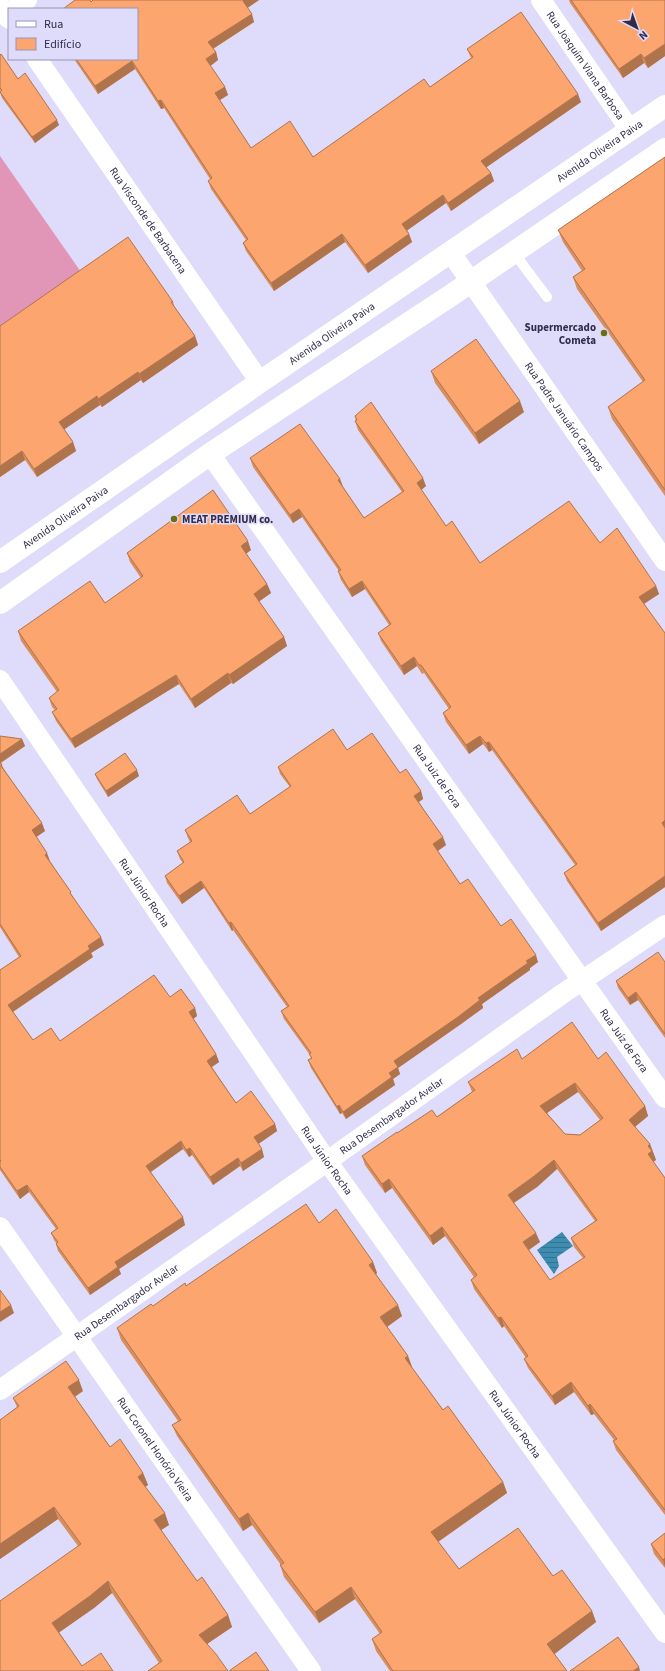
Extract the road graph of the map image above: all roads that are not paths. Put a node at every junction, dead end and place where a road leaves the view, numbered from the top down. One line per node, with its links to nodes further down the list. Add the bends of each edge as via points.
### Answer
1 (27, 0): 3 (street)
2 (541, 0): 6 (street, Rua Joaquim Viana Barbosa)
3 (14, 8)
4 (38, 60): 12 (street, Rua Visconde de Barbacena)
5 (665, 106): 6 (main road, Avenida Oliveira Paiva)
6 (630, 130): 8 (main road, Avenida Oliveira Paiva)
7 (665, 149): 9 (main road)
8 (451, 253): 10 (street, Rua Padre Januário Campos); 12 (main road, Avenida Oliveira Paiva)
9 (514, 253): 10 (main road); 11 (lane)
10 (471, 282): 13 (main road); 14 (street, Rua Padre Januário Campos)
11 (547, 297)
12 (260, 382): 15 (main road, Avenida Oliveira Paiva)
13 (210, 454): 16 (main road); 19 (street, Rua Juiz de Fora)
14 (665, 561)
15 (0, 562)
16 (0, 603)
17 (0, 680): 21 (street, Rua Júnior Rocha)
18 (665, 925): 19 (street, Rua Desembargador Avelar)
19 (582, 980): 20 (street, Rua Juiz de Fora); 21 (street, Rua Desembargador Avelar)
20 (665, 1098)
21 (327, 1161): 23 (street, Rua Desembargador Avelar); 25 (street, Rua Júnior Rocha)
22 (0, 1227): 23 (street, Rua Coronel Honório Vieira)
23 (76, 1337): 24 (street, Rua Desembargador Avelar); 26 (street, Rua Coronel Honório Vieira)
24 (0, 1390)
25 (665, 1633)
26 (311, 1671)

